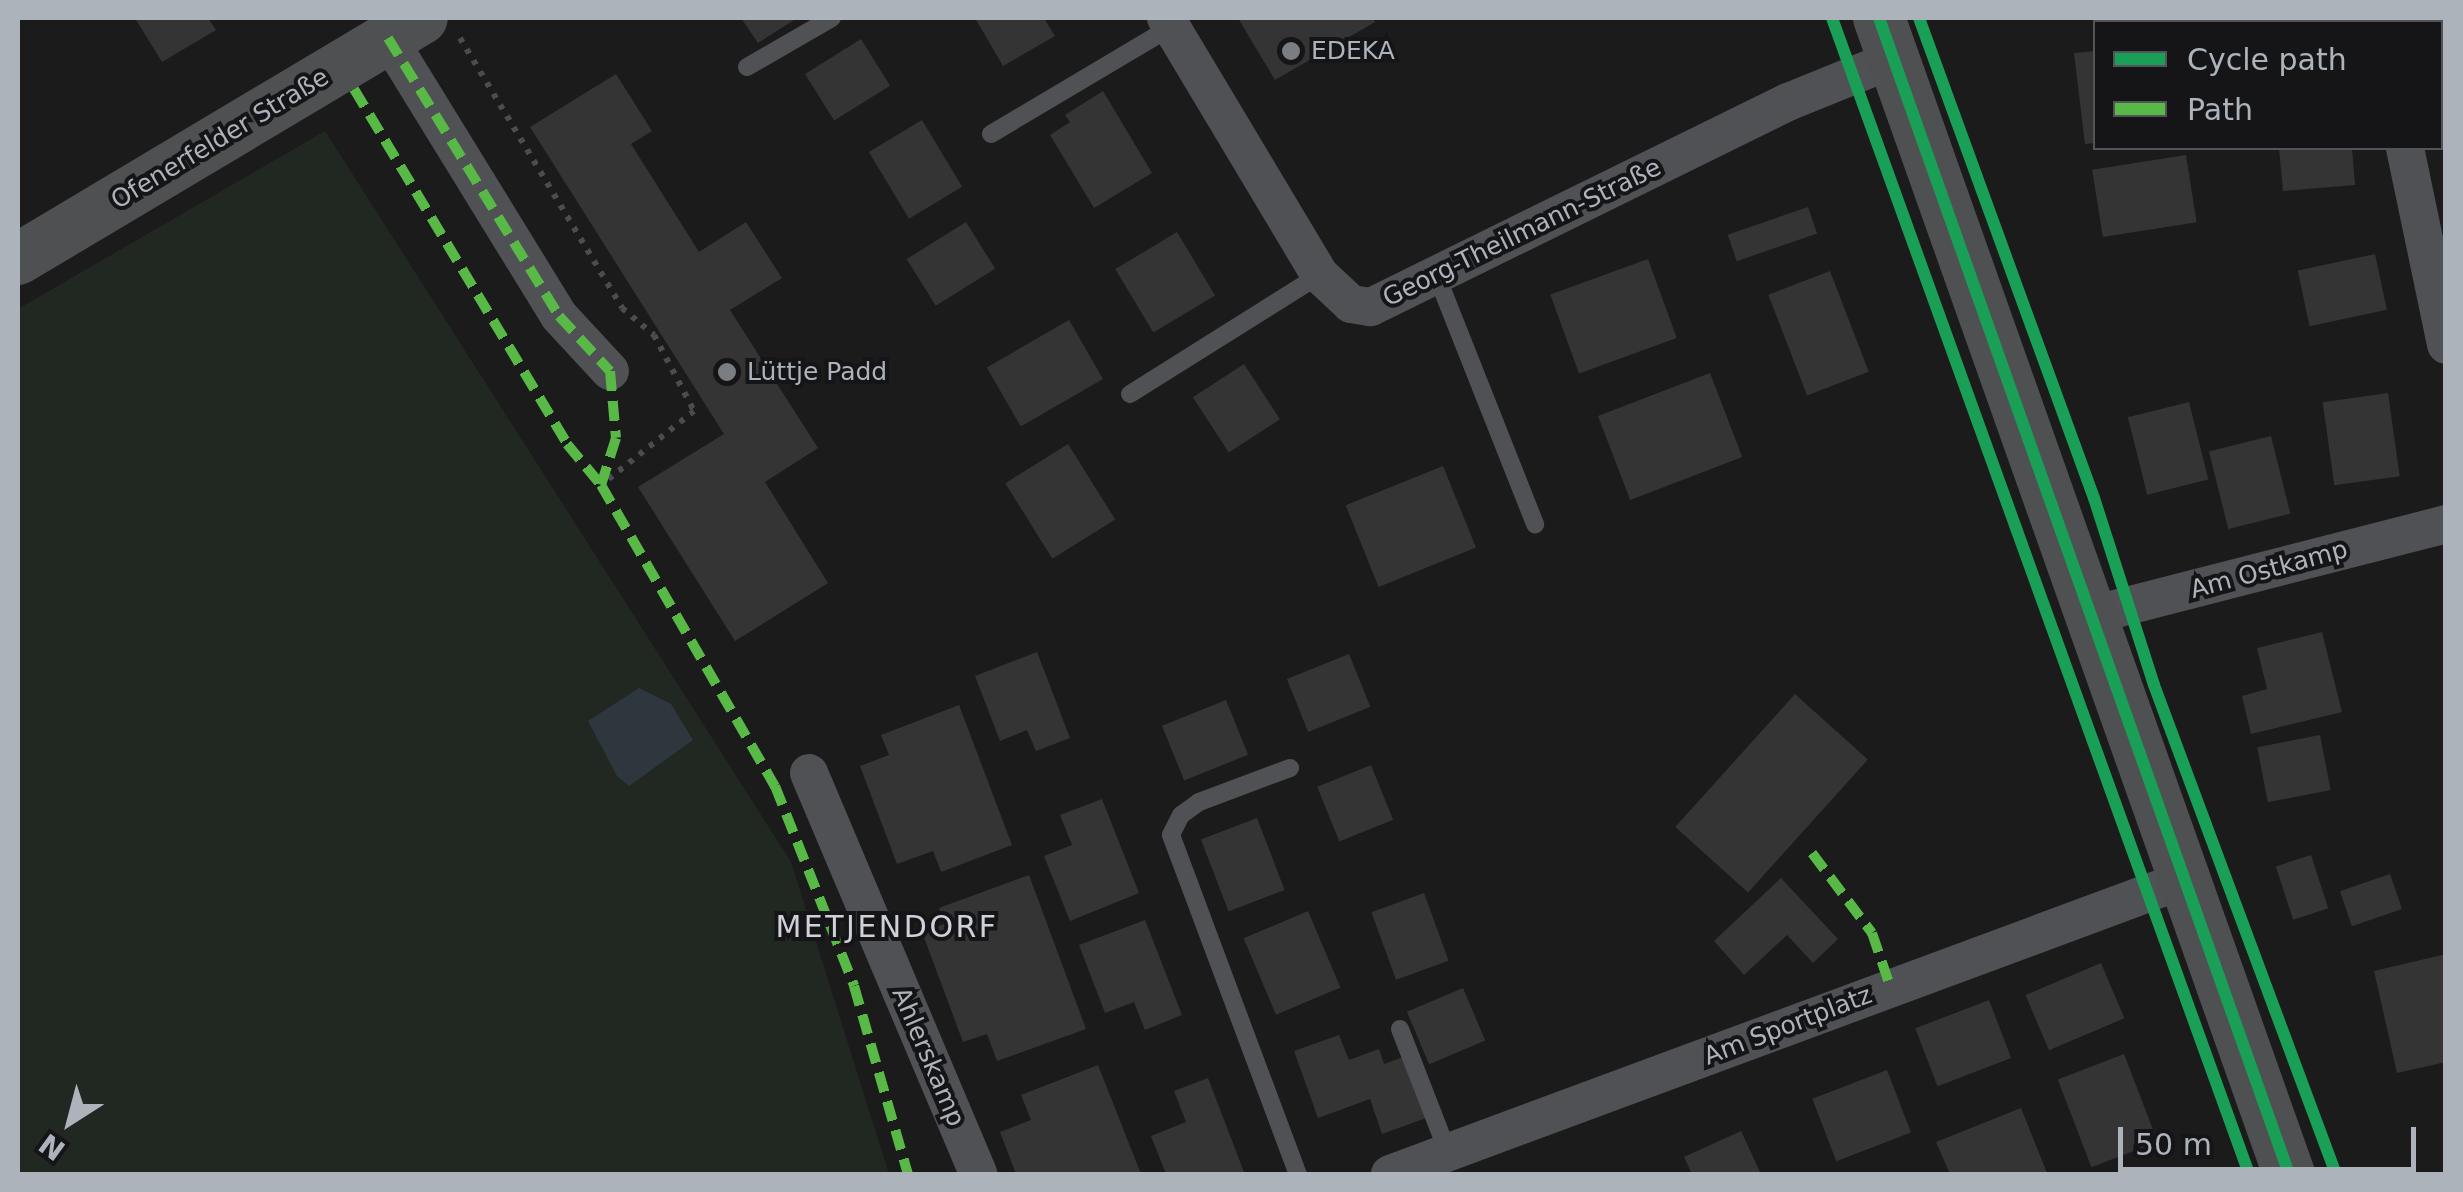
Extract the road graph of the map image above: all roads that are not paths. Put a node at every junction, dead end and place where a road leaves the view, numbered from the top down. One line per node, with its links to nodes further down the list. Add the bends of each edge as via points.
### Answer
1 (832, 18): 5 (lane)
2 (1168, 22): 6 (lane); 9 (street, Georg-Theilmann-Straße)
3 (422, 28): 8 (main road, Ofenerfelder Straße); 12 (street, via 559,316)
4 (1886, 38): 10 (street, Georg-Theilmann-Straße, via 1720,134); 16 (main road)
5 (748, 67)
6 (991, 134)
7 (2404, 150): 11 (street)
8 (18, 259)
9 (1320, 275): 10 (street, Georg-Theilmann-Straße, via 1352,304 1371,307); 13 (lane)
10 (1438, 279): 14 (lane)
11 (2446, 345)
12 (610, 371)
13 (1130, 394)
14 (1536, 524)
15 (2446, 524): 16 (street, Am Ostkamp)
16 (2092, 616): 19 (main road)
17 (1290, 768): 23 (lane, via 1199,802 1181,816 1172,835)
18 (810, 772): 22 (street, Ahlerskamp)
19 (2186, 880): 21 (street, Am Sportplatz); 25 (main road)
20 (1400, 1029): 21 (lane)
21 (1448, 1154): 24 (street, Am Sportplatz)
22 (978, 1174)
23 (1298, 1174)
24 (1390, 1174)
25 (2289, 1174)

